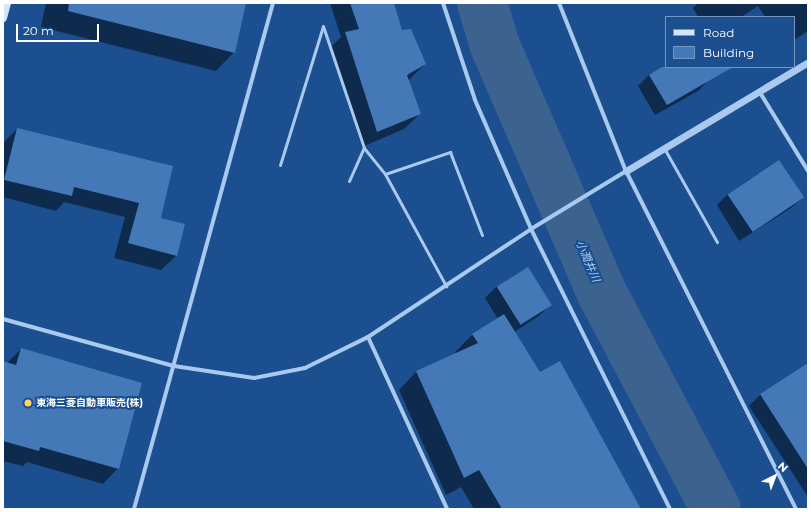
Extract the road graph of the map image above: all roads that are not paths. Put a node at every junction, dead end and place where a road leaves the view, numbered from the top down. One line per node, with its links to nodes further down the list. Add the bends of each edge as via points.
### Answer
1 (7, 3): 5 (main road)
2 (273, 3): 21 (street)
3 (443, 3): 15 (street, via 476,100)
4 (559, 3): 11 (street)
5 (3, 18)
6 (808, 62): 7 (street)
7 (760, 91): 9 (street); 12 (street)
8 (364, 148): 10 (lane, via 322,26); 13 (lane); 14 (lane)
9 (664, 148): 11 (street); 17 (lane)
10 (280, 165)
11 (626, 171): 15 (street); 25 (street)
12 (808, 171)
13 (385, 174): 16 (lane, via 450,152); 18 (lane)
14 (349, 181)
15 (531, 229): 18 (street); 24 (street)
16 (482, 235)
17 (717, 242)
18 (446, 286): 20 (street)
19 (3, 319): 21 (street)
20 (368, 337): 21 (street, via 305,368 254,378); 23 (street)
21 (174, 366): 22 (street)
22 (134, 509)
23 (447, 509)
24 (670, 509)
25 (796, 509)

